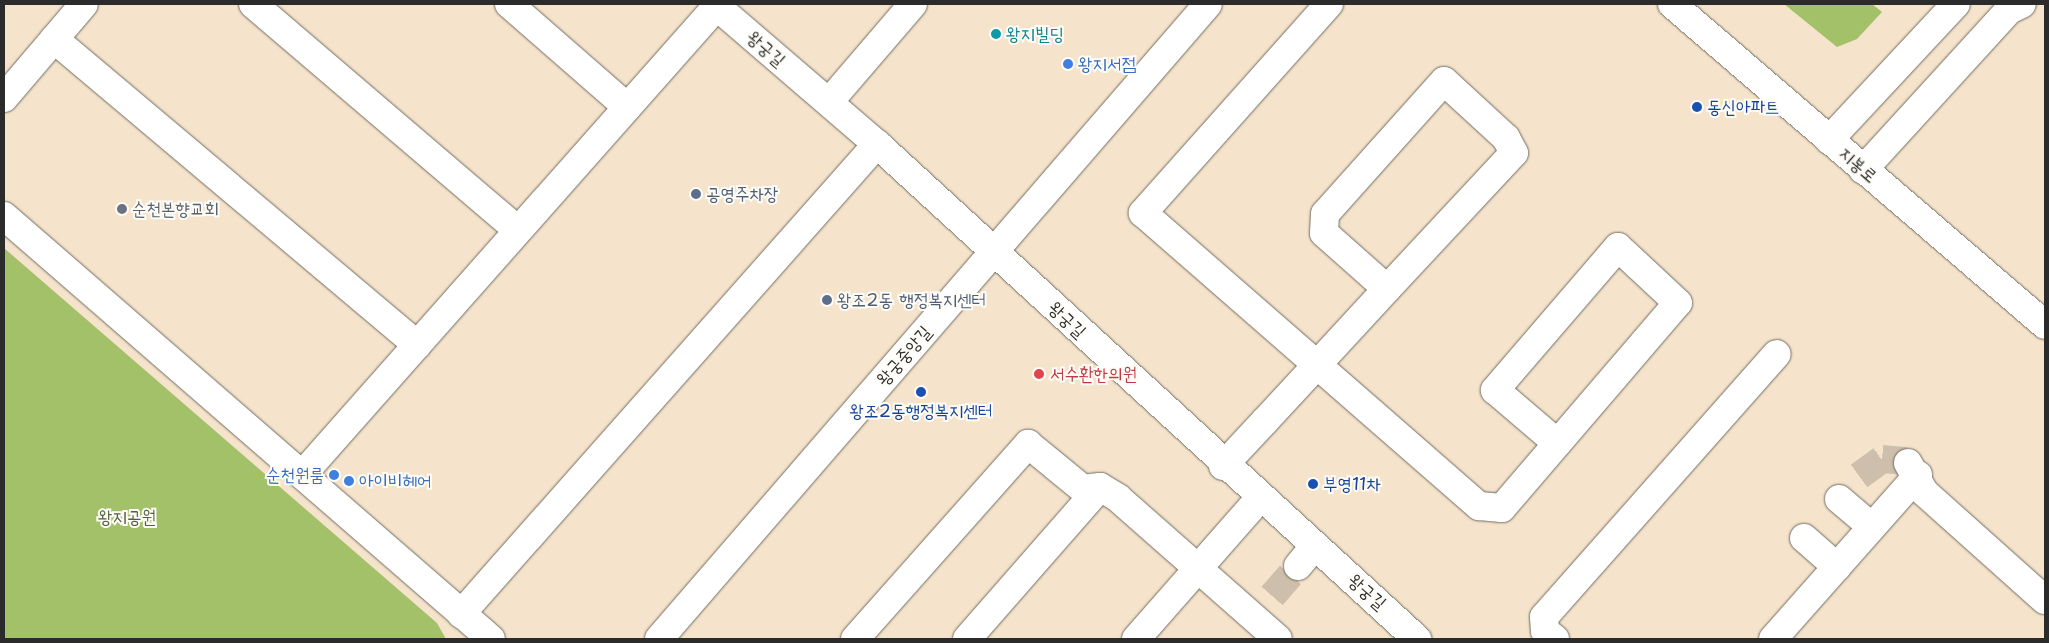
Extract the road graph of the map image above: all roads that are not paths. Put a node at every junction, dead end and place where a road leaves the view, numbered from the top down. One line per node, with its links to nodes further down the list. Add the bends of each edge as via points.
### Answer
1 (84, 4): 11 (street)
2 (253, 4): 19 (street)
3 (509, 4): 14 (street)
4 (913, 4): 13 (street)
5 (1208, 4): 20 (street, 왕궁중앙길)
6 (1329, 4): 25 (street, via 1143,213)
7 (1672, 4): 15 (street, 지봉로)
8 (1956, 4): 15 (street)
9 (2022, 4): 17 (street, via 2009,10)
10 (715, 5): 13 (street, 왕궁길); 14 (street)
11 (54, 39): 12 (street); 23 (street)
12 (4, 98)
13 (829, 102): 16 (street, 왕궁길)
14 (627, 107): 19 (street)
15 (1829, 140): 17 (street, 지봉로)
16 (877, 144): 20 (street, 왕궁길); 39 (street)
17 (1863, 170): 22 (street, 지봉로)
18 (4, 216): 28 (street)
19 (518, 230): 23 (street)
20 (993, 252): 27 (street, 왕궁길); 40 (street, 왕궁중앙길)
21 (1387, 290): 21 (street, via 1514,152 1506,138 1444,81 1325,214 1324,233); 25 (street)
22 (2045, 326)
23 (417, 345): 28 (street)
24 (1777, 354): 47 (street, via 1544,617 1545,631)
25 (1315, 367): 26 (street, via 1480,506 1502,508); 27 (street)
26 (1557, 443): 26 (street, via 1678,303 1618,248 1495,390)
27 (1223, 466): 30 (street, 왕궁길)
28 (302, 475): 39 (street)
29 (1100, 487): 37 (street); 42 (street, via 1083,489 1028,444); 43 (street)
30 (1260, 498): 34 (street, 왕궁길); 37 (street)
31 (1839, 499): 32 (street)
32 (1872, 527): 36 (street); 38 (street, via 1912,468 1924,492)
33 (1804, 538): 36 (street)
34 (1316, 546): 35 (street); 46 (street, 왕궁길)
35 (1298, 566)
36 (1837, 567): 48 (street)
37 (1198, 569): 44 (street); 45 (street)
38 (2045, 600)
39 (461, 614): 41 (street)
40 (662, 638)
41 (490, 639)
42 (855, 639)
43 (967, 639)
44 (1136, 639)
45 (1278, 639)
46 (1417, 639)
47 (1555, 639)
48 (1773, 639)

